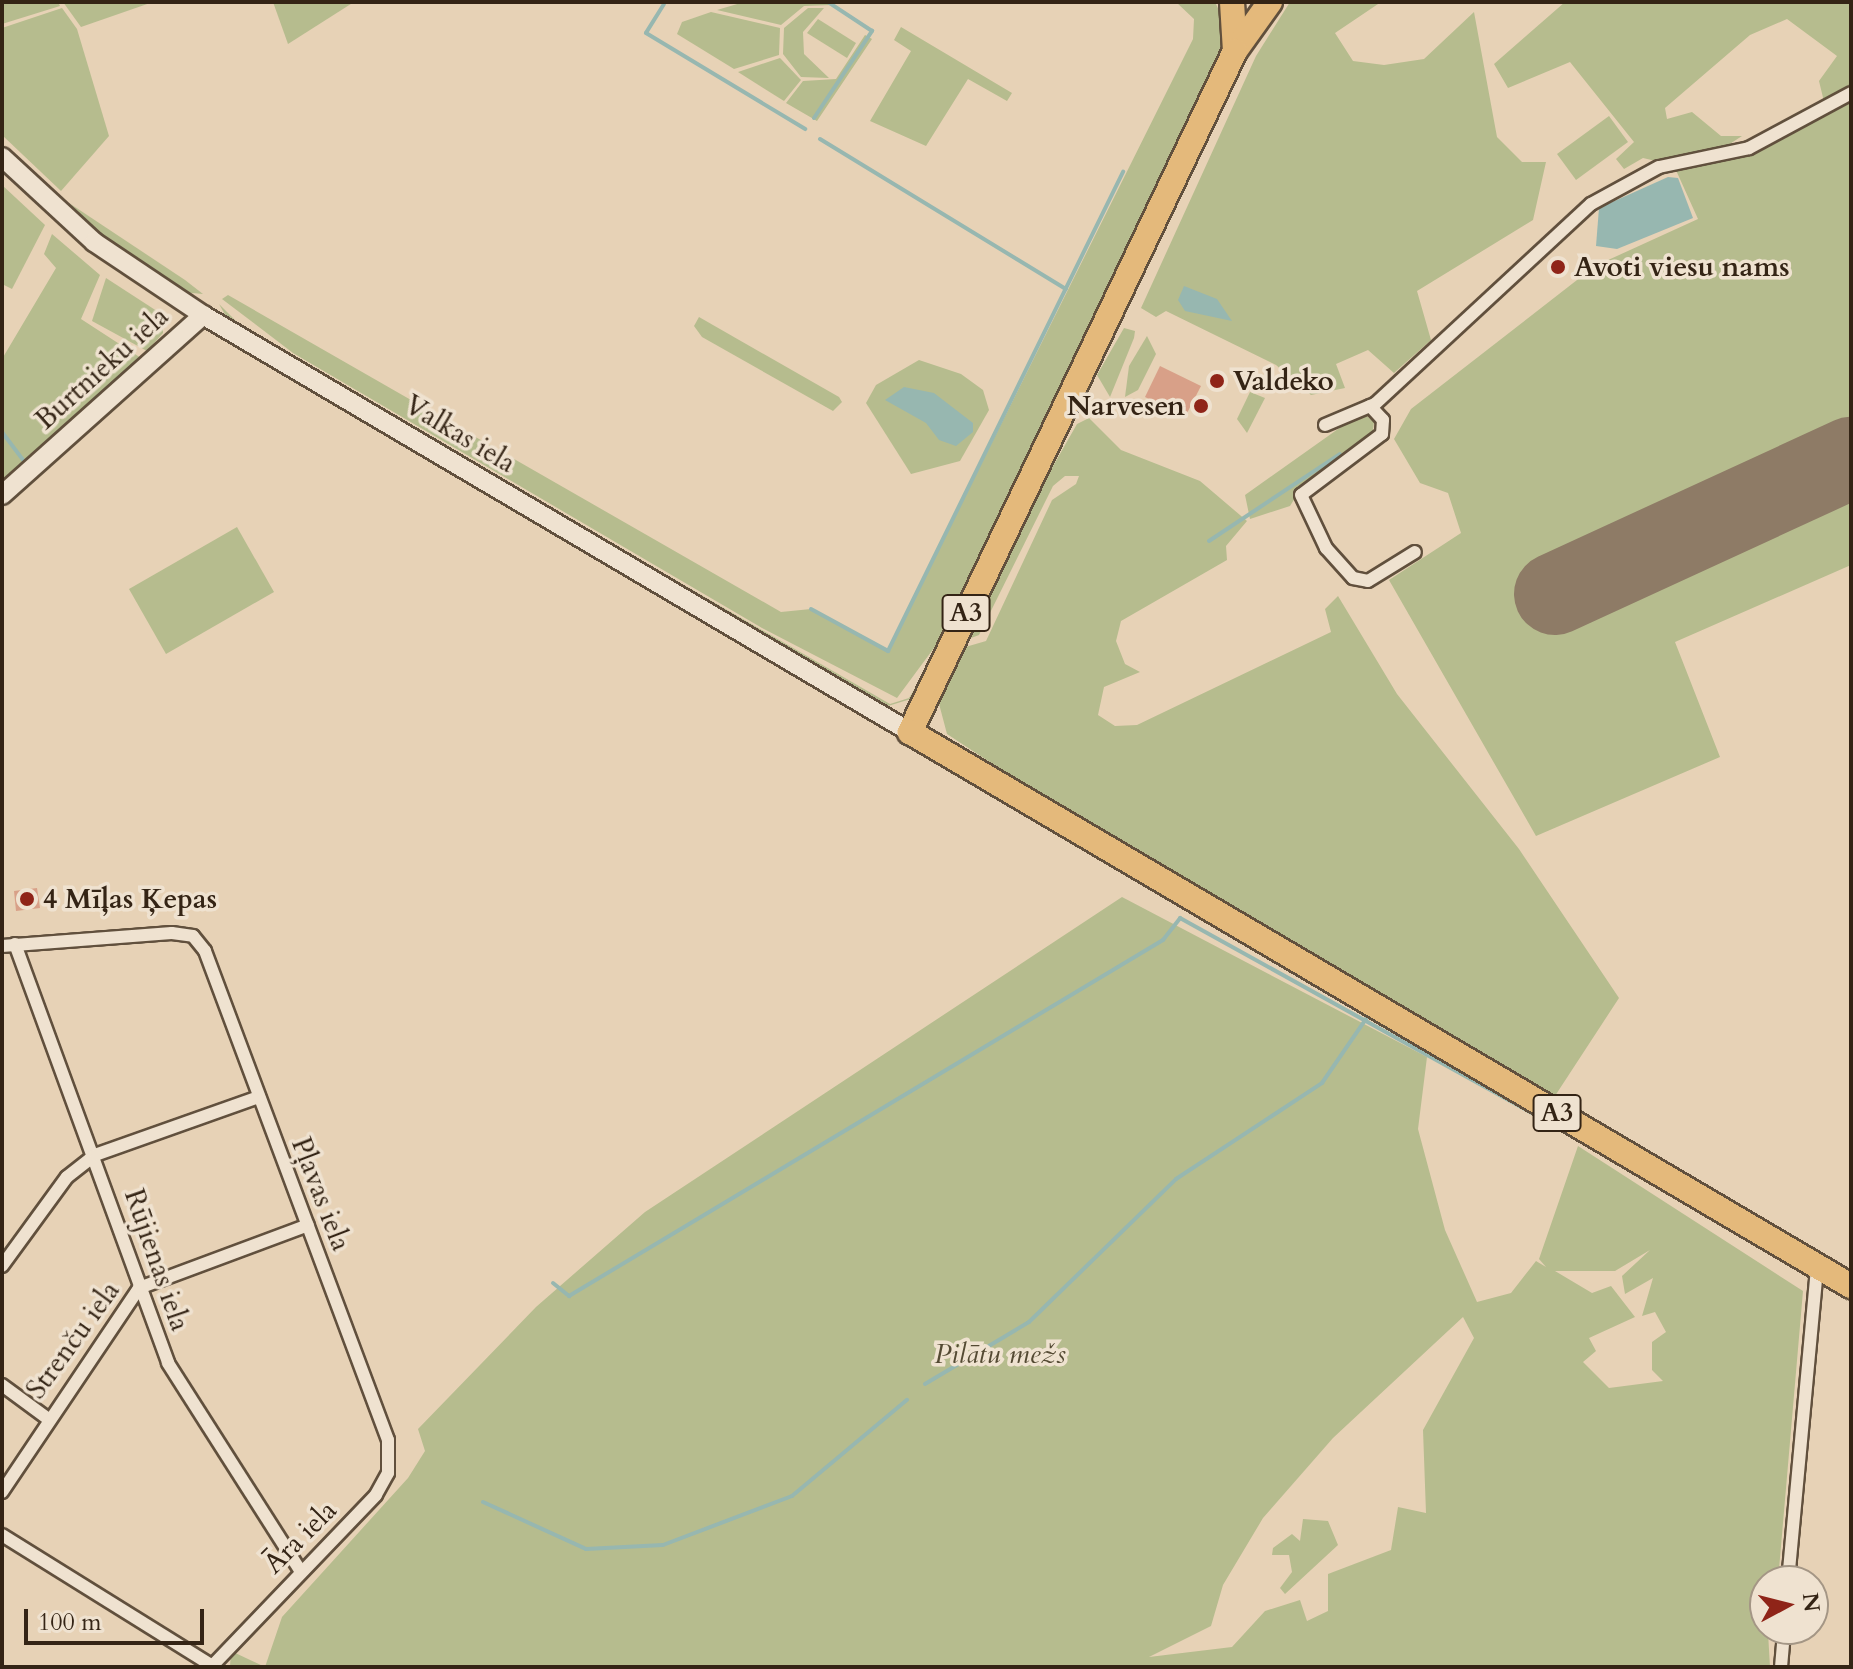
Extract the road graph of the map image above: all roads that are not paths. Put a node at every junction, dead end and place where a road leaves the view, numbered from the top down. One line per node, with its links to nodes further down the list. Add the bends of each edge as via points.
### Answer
1 (1232, 2): 3 (highway, A3)
2 (1270, 2): 3 (highway, A3)
3 (1235, 51): 11 (highway, A3)
4 (1851, 93): 7 (street, via 1749,148 1659,167 1591,204 1465,327)
5 (2, 157): 6 (main road, Valkas iela, via 94,242)
6 (203, 315): 9 (main road, Burtnieku iela); 11 (main road, Valkas iela)
7 (1370, 406): 8 (street); 10 (street, via 1383,420 1382,434 1301,495 1326,548 1353,578 1368,581)
8 (1325, 425)
9 (2, 495)
10 (1415, 552)
11 (910, 732): 17 (highway, A3)
12 (8, 945): 13 (street, Pļavas iela, via 193,936 205,951); 14 (street, Rūjienas iela)
13 (259, 1097): 14 (street); 15 (street, Pļavas iela)
14 (95, 1155): 16 (street, via 67,1177); 19 (street, Rūjienas iela)
15 (308, 1225): 19 (street, Strenču iela); 22 (street, Pļavas iela, via 388,1440)
16 (2, 1266)
17 (1817, 1266): 18 (highway, A3); 25 (street)
18 (1851, 1286)
19 (139, 1288): 21 (street, Strenču iela); 26 (street, Rūjienas iela, via 168,1363)
20 (2, 1385): 21 (street)
21 (47, 1418): 23 (street, Strenču iela)
22 (388, 1473): 26 (street, Āra iela, via 376,1495)
23 (2, 1492)
24 (2, 1535): 28 (street)
25 (1789, 1565)
26 (300, 1570): 28 (street, Āra iela)
27 (1783, 1645): 29 (street)
28 (211, 1666)
29 (1781, 1667)

